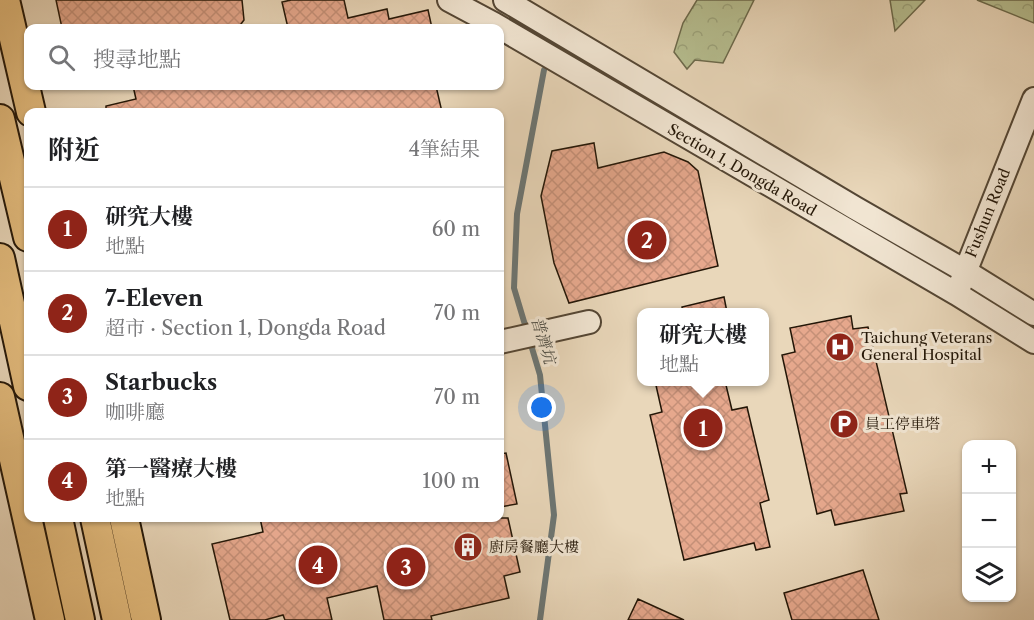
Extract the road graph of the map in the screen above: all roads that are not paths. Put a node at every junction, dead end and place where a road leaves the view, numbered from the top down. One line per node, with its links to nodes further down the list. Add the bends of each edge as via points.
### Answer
1 (5, 0): 6 (main road)
2 (449, 0): 4 (street, Section 1, Dongda Road)
3 (505, 0): 11 (street, Section 1, Dongda Road)
4 (494, 24)
5 (504, 30): 13 (street, Section 1, Dongda Road)
6 (24, 82)
7 (26, 90): 9 (main road)
8 (1034, 99): 15 (street, Fushun Road)
9 (30, 108)
10 (0, 119): 12 (main road)
11 (855, 208): 13 (street); 15 (street, Section 1, Dongda Road)
12 (24, 220)
13 (843, 228): 16 (street, Section 1, Dongda Road)
14 (0, 258): 21 (main road)
15 (965, 271): 16 (street, Fushun Road); 17 (street, Section 1, Dongda Road)
16 (957, 294): 20 (street, Section 1, Dongda Road)
17 (1034, 314)
18 (589, 322): 19 (street)
19 (504, 341)
20 (1034, 342)
21 (24, 368)
22 (0, 397): 23 (main road)
23 (24, 504)
24 (28, 522): 28 (main road)
25 (59, 522): 29 (main road)
26 (96, 522): 30 (main road)
27 (125, 522): 31 (main road)
28 (50, 620)
29 (81, 620)
30 (117, 620)
31 (146, 620)

